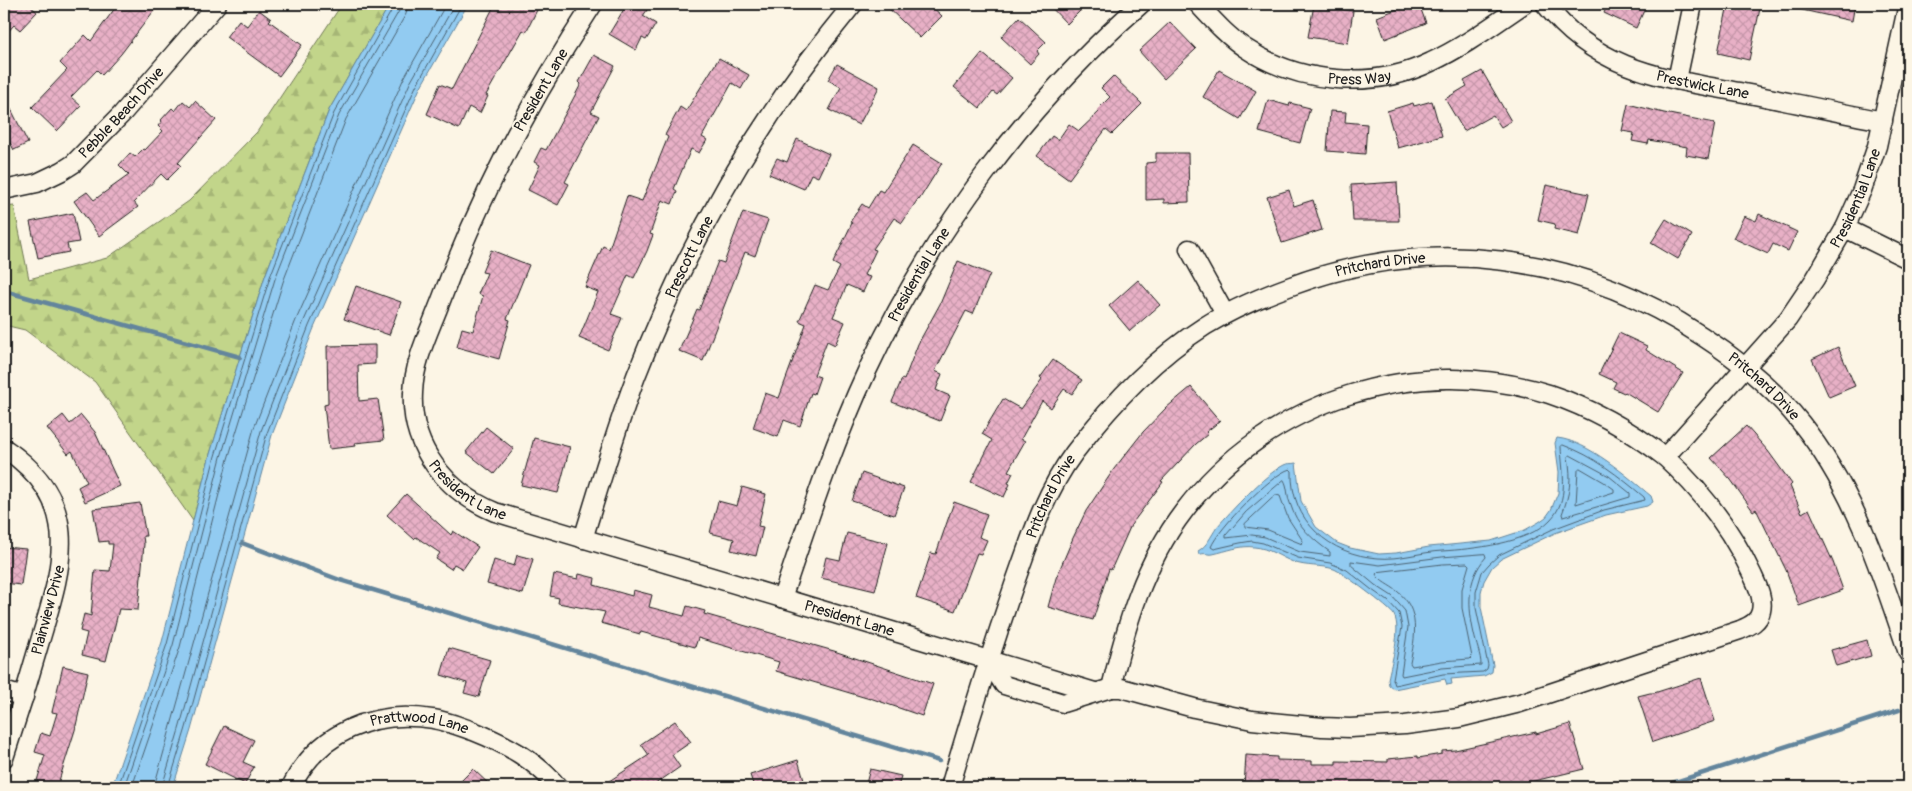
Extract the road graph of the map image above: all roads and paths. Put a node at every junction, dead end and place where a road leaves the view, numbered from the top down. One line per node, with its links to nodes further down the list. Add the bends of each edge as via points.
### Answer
1 (217, 4): 12 (street, Pebble Beach Drive, via 121,115 73,164 37,183)
2 (593, 4): 20 (street, President Lane, via 515,135 471,225 418,359 413,394 417,426 428,455 455,489 495,512)
3 (853, 4): 20 (street, Prescott Lane, via 756,137 676,283 630,394)
4 (1141, 4): 21 (street, Presidential Lane, via 1092,50 1037,110 992,165 923,266 867,370 844,423)
5 (1198, 4): 6 (street, Press Way, via 1231,38 1260,57 1306,75 1342,79 1378,78 1430,63 1465,44)
6 (1524, 4)
7 (1545, 4): 10 (street, Prestwick Lane, via 1564,26 1598,52 1636,70)
8 (1693, 4): 10 (street)
9 (1908, 4): 11 (street, Presidential Lane)
10 (1677, 80): 11 (street, Prestwick Lane)
11 (1883, 121): 13 (street, Presidential Lane, via 1870,170)
12 (4, 190)
13 (1846, 228): 15 (street); 17 (street, Presidential Lane, via 1788,319)
14 (1189, 249): 16 (street)
15 (1908, 259)
16 (1225, 314): 17 (street, Pritchard Drive, via 1304,281 1367,264 1429,257 1496,260 1557,270 1633,297 1687,326); 23 (street, Pritchard Drive, via 1140,376 1074,453 1052,488 1038,521)
17 (1745, 367): 19 (street, Presidential Lane); 22 (street, Pritchard Drive, via 1799,421 1845,489 1871,546)
18 (4, 448): 26 (street, Plainview Drive, via 22,462 41,484 55,508 61,531 62,555 57,585)
19 (1665, 457): 24 (street, President Lane, via 1590,411 1549,394 1504,383 1426,379 1373,387 1328,402 1283,423 1246,448 1215,475 1183,511 1157,553 1138,593); 24 (street, President Lane, via 1710,506 1747,564 1762,604 1759,616 1747,627 1520,703 1459,718 1406,725 1322,727 1252,720 1131,690)
20 (583, 539): 21 (street, President Lane)
21 (782, 598): 23 (street, President Lane)
22 (1908, 653)
23 (988, 660): 24 (street, President Lane); 30 (street, Pritchard Drive)
24 (1103, 690)
25 (4, 691): 26 (street)
26 (24, 697): 27 (street, Plainview Drive)
27 (4, 758)
28 (291, 787): 29 (street, Prattwood Lane, via 313,755 345,730 374,720 402,716 436,719 498,741 538,766)
29 (558, 787)
30 (950, 787)

